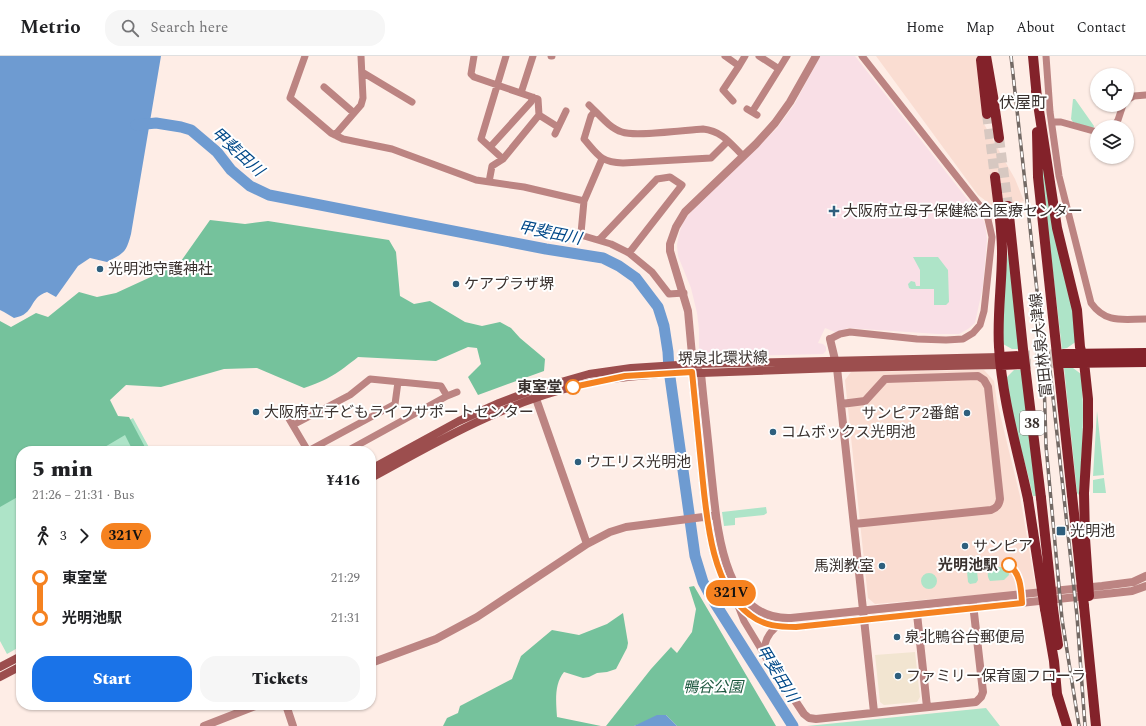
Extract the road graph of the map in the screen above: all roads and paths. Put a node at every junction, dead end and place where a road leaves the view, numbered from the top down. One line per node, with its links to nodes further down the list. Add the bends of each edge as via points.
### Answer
1 (305, 56): 39 (street, via 290,98)
2 (361, 56): 18 (street)
3 (474, 56): 19 (street, via 471,74)
4 (506, 56): 19 (street)
5 (533, 56): 22 (street)
6 (725, 56): 16 (street)
7 (745, 56): 16 (street)
8 (759, 56): 17 (street)
9 (787, 56): 17 (street)
10 (816, 56): 43 (street, via 782,114)
11 (862, 56): 54 (street, via 987,215 992,237 990,259 980,325 963,339 917,339 850,332)
12 (980, 56): 33 (main road)
13 (986, 56): 40 (main road)
14 (1033, 56): 21 (main road, 富田林泉大津線 / 38)
15 (1046, 56): 35 (street)
16 (739, 66): 26 (street, via 723,90)
17 (779, 69): 31 (street, via 768,94)
18 (362, 72): 27 (street); 32 (street, via 363,98)
19 (498, 85): 22 (street); 42 (street, via 481,139)
20 (324, 87): 32 (street)
21 (1036, 91): 56 (main road, via 1057,228 1077,310); 88 (main road, 富田林泉大津線 / 38, bridge, via 1038,177 1072,495)
22 (521, 92): 25 (street)
23 (1146, 95): 24 (street)
24 (1134, 96)
25 (533, 97): 34 (street, via 538,99); 42 (street)
26 (733, 101)
27 (412, 102)
28 (588, 105): 30 (street)
29 (566, 111): 36 (street)
30 (595, 111): 41 (street, via 614,128 624,133 703,128 720,133); 45 (street, via 584,138)
31 (752, 112)
32 (354, 113): 39 (street)
33 (987, 114)
34 (539, 115): 36 (street); 44 (street)
35 (1052, 122): 37 (street); 53 (street, via 1059,176 1091,303 1097,311 1114,320)
36 (558, 127): 38 (street)
37 (1090, 130)
38 (555, 134)
39 (335, 135): 47 (street, via 392,149 458,174)
40 (999, 138)
41 (728, 141): 43 (street); 45 (street, via 711,158 623,164)
42 (491, 146): 44 (street)
43 (742, 156): 52 (street, via 685,212 676,227 670,251)
44 (503, 158): 47 (street, via 492,166)
45 (602, 159): 48 (street)
46 (995, 177): 59 (main road, via 1002,237 998,320)
47 (489, 182): 48 (street)
48 (584, 200): 50 (street, via 581,233)
49 (1008, 206): 90 (main road, 富田林泉大津線 / 38, bridge, via 1041,498)
50 (599, 240): 51 (street); 51 (street, via 657,179 670,177 682,185)
51 (629, 253): 52 (street, via 652,272 669,294)
52 (684, 293): 61 (street)
53 (1146, 319)
54 (830, 338): 62 (street)
55 (1146, 353): 56 (main road, 富田林泉大津線)
56 (1083, 358): 57 (main road, 富田林泉大津線); 60 (main road, 富田林泉大津線); 88 (main road, bridge, via 1088,400 1084,493)
57 (1063, 359)
58 (1021, 360): 59 (main road, 富田林泉大津線)
59 (1000, 361): 62 (main road, 堺泉北環状線); 90 (main road, bridge, via 1009,419 1028,499)
60 (1146, 362)
61 (693, 364): 62 (main road, 堺泉北環状線); 63 (main road, 堺泉北環状線); 64 (street); 65 (street)
62 (836, 365): 65 (main road, 堺泉北環状線); 70 (street)
63 (677, 369): 64 (main road, 堺泉北環状線); 68 (main road, 堺泉北環状線, via 631,368 589,374)
64 (692, 372): 65 (main road, 堺泉北環状線); 81 (street)
65 (701, 373): 80 (street)
66 (398, 382): 69 (street, via 441,386); 72 (street, via 370,379 350,395); 75 (street, via 395,404)
67 (457, 392): 69 (street)
68 (534, 394): 78 (main road, 堺泉北環状線, via 499,403); 79 (main road, 堺泉北環状線); 83 (street)
69 (447, 396): 73 (street)
70 (841, 404): 82 (street); 82 (street, via 865,401 885,379 978,376 988,386 1000,499 996,508)
71 (282, 407): 72 (street)
72 (294, 425): 74 (street)
73 (361, 443): 76 (street); 77 (street)
74 (305, 446)
75 (317, 446)
76 (356, 446)
77 (362, 446)
78 (376, 464)
79 (376, 475)
80 (716, 516): 81 (street); 91 (street, via 726,564 733,581 753,607 770,616 782,618)
81 (703, 517): 83 (street, via 626,527); 87 (street, via 721,575)
82 (854, 524): 91 (street)
83 (587, 544): 97 (street, via 477,617 436,639)
84 (1146, 576): 86 (street, via 1133,582)
85 (1146, 586): 89 (street, via 1132,591)
86 (972, 599): 89 (street); 91 (street)
87 (736, 602): 94 (street, via 756,620); 95 (street)
88 (1087, 605): 108 (main road, 富田林泉大津線 / 38)
89 (974, 609): 92 (street); 101 (street, via 983,692 981,697 976,702)
90 (1049, 609): 107 (main road, 富田林泉大津線 / 38)
91 (864, 611): 93 (street)
92 (917, 614): 93 (street); 101 (street)
93 (865, 620): 94 (street, via 796,627); 104 (street)
94 (776, 626): 95 (street, via 764,643)
95 (764, 654): 104 (street, via 808,718)
96 (16, 659): 98 (main road)
97 (376, 661)
98 (0, 667)
99 (16, 669): 100 (main road)
100 (0, 677)
101 (927, 707): 104 (street)
102 (245, 710): 105 (street)
103 (288, 710): 106 (street)
104 (874, 712)
105 (204, 726)
106 (293, 726)
107 (1067, 726)
108 (1096, 726)

